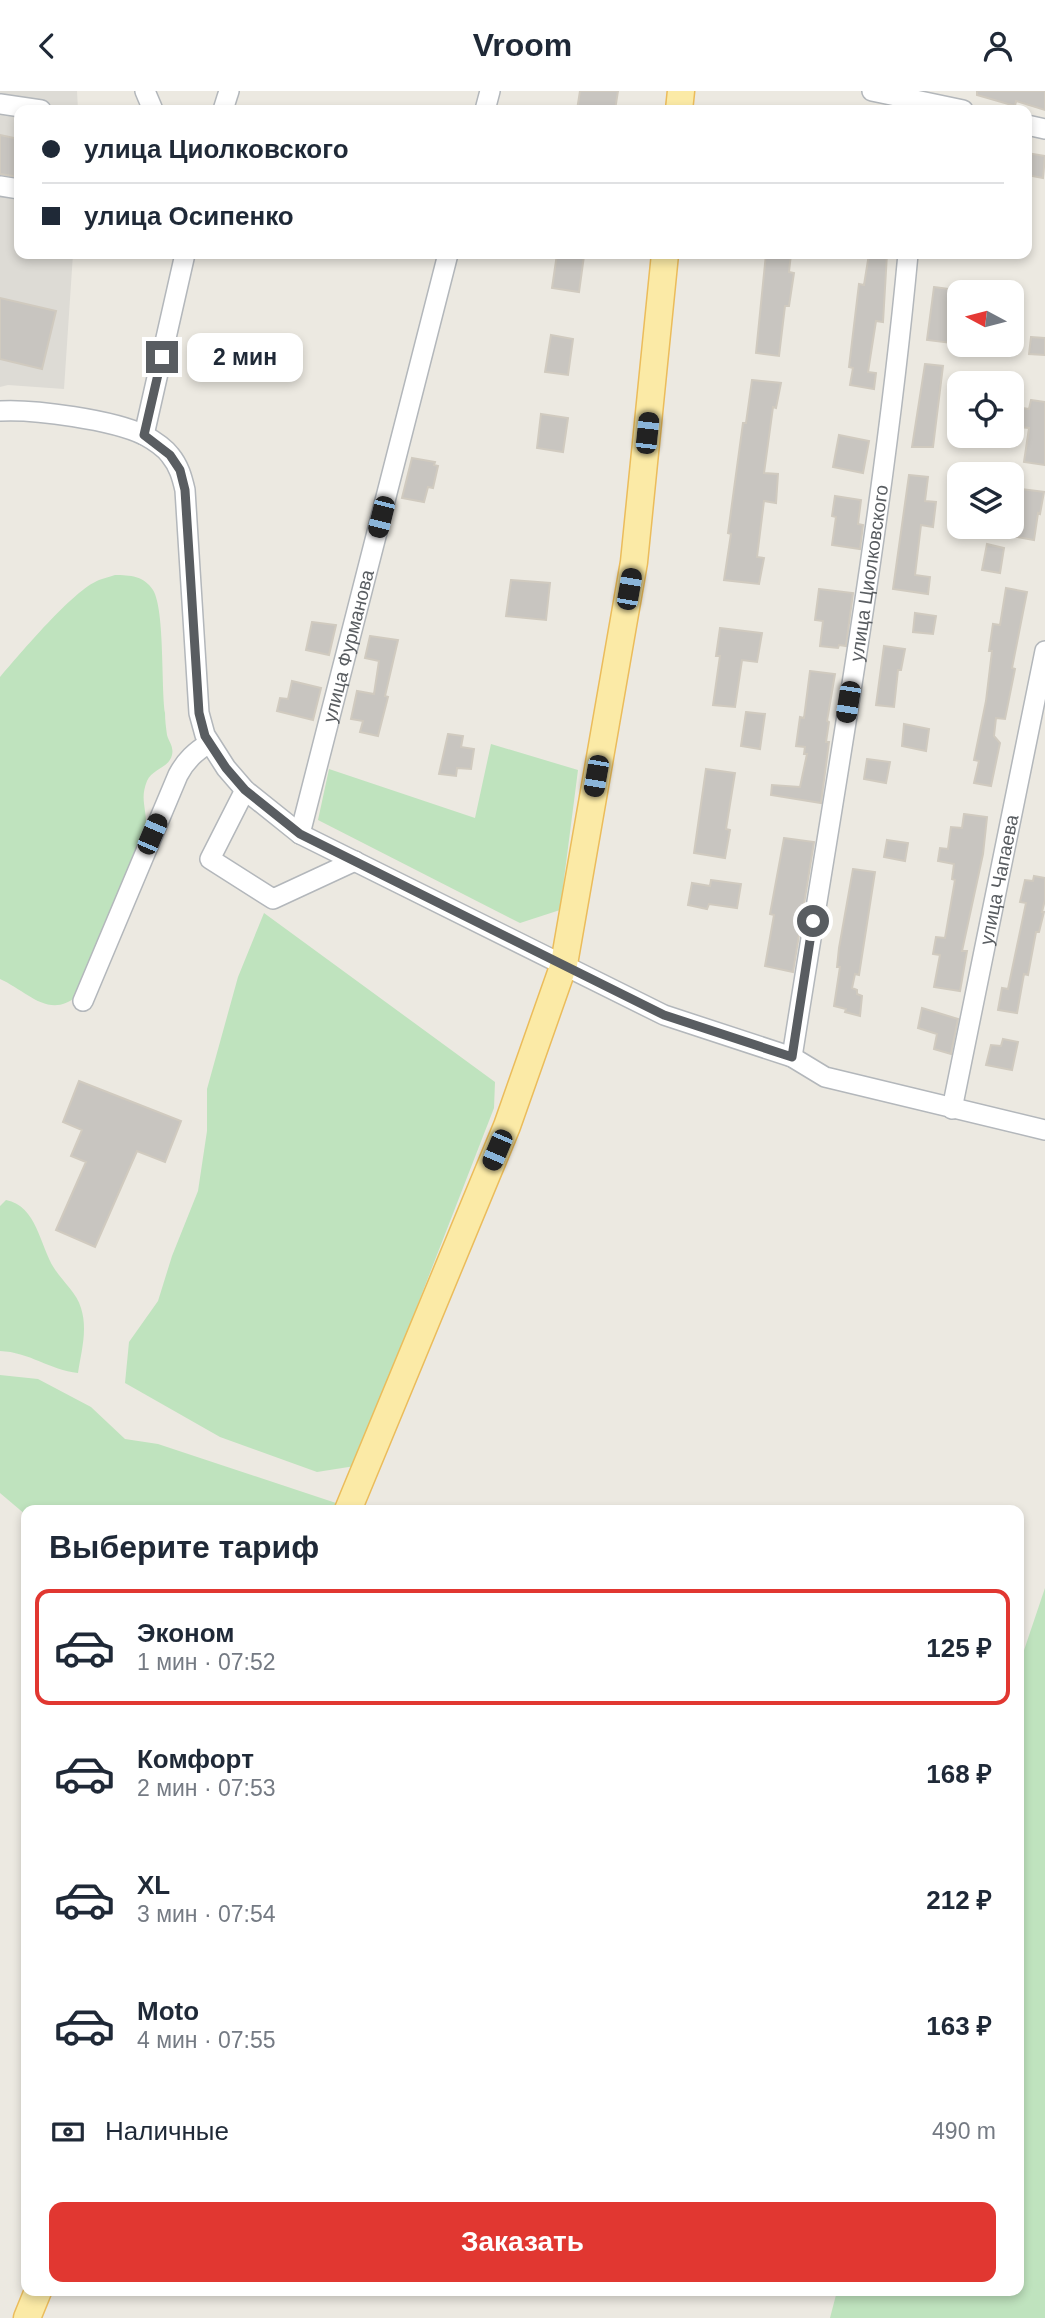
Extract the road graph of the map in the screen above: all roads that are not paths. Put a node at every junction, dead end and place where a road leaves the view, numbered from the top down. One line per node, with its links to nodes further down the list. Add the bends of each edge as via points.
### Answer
1 (872, 91): 2 (street)
2 (922, 101): 3 (street)
3 (940, 105)
4 (184, 259): 9 (street)
5 (447, 259): 13 (street, улица Фурманова)
6 (664, 259): 15 (main road, via 634,562)
7 (908, 259): 17 (street, улица Циолковского, via 857,648)
8 (0, 411): 9 (street, via 47,413)
9 (144, 435): 11 (street, via 170,455 185,490 199,713)
10 (1045, 650): 18 (street, улица Чапаева)
11 (209, 743): 12 (street); 16 (street, via 184,763 178,775)
12 (245, 790): 13 (street); 14 (street, via 210,859 273,899)
13 (300, 834): 14 (street)
14 (355, 861): 15 (street)
15 (564, 964): 17 (street, via 664,1015); 20 (main road, via 507,1126)
16 (83, 1001)
17 (792, 1057): 18 (street, via 825,1077)
18 (952, 1109): 19 (street)
19 (1045, 1131)
20 (350, 1505)
21 (36, 2296): 22 (main road)
22 (27, 2318)

